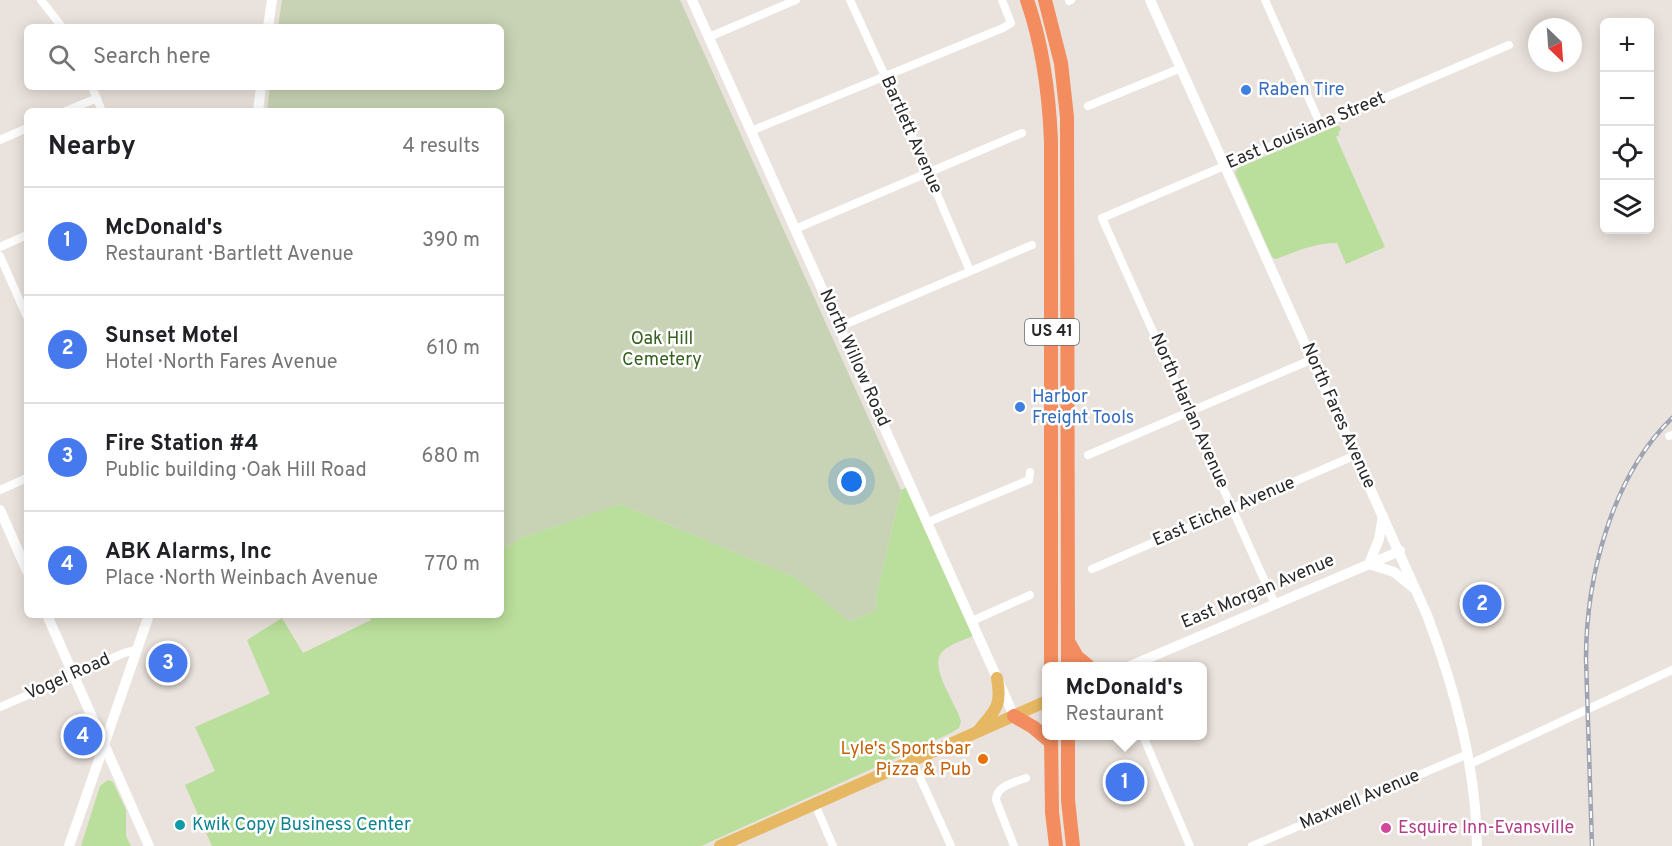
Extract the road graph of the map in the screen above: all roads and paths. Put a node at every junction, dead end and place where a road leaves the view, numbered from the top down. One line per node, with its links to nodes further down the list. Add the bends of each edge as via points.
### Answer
1 (42, 0): 11 (street)
2 (272, 0): 12 (street)
3 (692, 0): 13 (street, North Willow Road)
4 (796, 0): 13 (street)
5 (850, 0): 16 (street, Bartlett Avenue)
6 (1002, 0): 16 (street, via 1010,24)
7 (1027, 0): 63 (highway, US 41, via 1044,61 1051,141)
8 (1045, 0): 61 (highway, US 41, via 1061,63 1067,117)
9 (1150, 0): 15 (street, North Fares Avenue)
10 (1265, 0): 24 (street)
11 (60, 24)
12 (268, 24)
13 (709, 37): 26 (street, North Willow Road)
14 (1509, 45): 24 (street, East Louisiana Street)
15 (1181, 68): 20 (street); 29 (street, North Fares Avenue)
16 (886, 77): 26 (street); 30 (street, Bartlett Avenue)
17 (93, 90): 19 (street)
18 (261, 90): 23 (street)
19 (97, 98): 21 (street); 22 (street)
20 (1088, 106)
21 (73, 108)
22 (101, 108)
23 (258, 108)
24 (1321, 126): 29 (street, East Louisiana Street)
25 (24, 129): 28 (street)
26 (751, 131): 32 (street, North Willow Road)
27 (1022, 133): 30 (street)
28 (0, 140)
29 (1225, 165): 31 (street, East Louisiana Street); 40 (street, North Fares Avenue)
30 (928, 174): 32 (street); 37 (street, Bartlett Avenue)
31 (1102, 218): 41 (street, North Harlan Avenue)
32 (795, 229): 39 (street, North Willow Road)
33 (24, 236): 35 (street)
34 (1032, 245): 37 (street)
35 (0, 247)
36 (0, 256): 38 (street)
37 (970, 271): 39 (street)
38 (24, 309)
39 (839, 327): 50 (street, North Willow Road)
40 (1313, 359): 41 (street); 43 (street, North Fares Avenue)
41 (1189, 412): 42 (street); 47 (street, North Harlan Avenue)
42 (1088, 455)
43 (1356, 455): 47 (street, East Eichel Avenue); 49 (street, North Fares Avenue)
44 (1029, 476): 50 (street)
45 (24, 479): 46 (street)
46 (0, 490)
47 (1233, 508): 54 (street, East Eichel Avenue); 57 (street, North Harlan Avenue)
48 (0, 510): 52 (street)
49 (1384, 516): 51 (street, North Fares Avenue); 53 (street)
50 (928, 522): 60 (street, North Willow Road)
51 (1400, 551): 53 (street, East Morgan Avenue); 55 (street, North Fares Avenue)
52 (24, 564)
53 (1369, 564): 55 (street, via 1394,572); 57 (street, East Morgan Avenue)
54 (1092, 569)
55 (1417, 590): 79 (street, North Fares Avenue, via 1457,704)
56 (1030, 595): 60 (street)
57 (1275, 604): 66 (street, East Morgan Avenue)
58 (47, 618): 68 (street)
59 (148, 618): 62 (street)
60 (972, 621): 69 (street, North Willow Road)
61 (1068, 641): 64 (highway, US 41); 65 (highway)
62 (136, 650): 68 (street, Vogel Road); 78 (street)
63 (1051, 662)
64 (1068, 662)
65 (1083, 662)
66 (1139, 662)
67 (1672, 670): 79 (street, Maxwell Avenue)
68 (72, 675): 71 (street, Vogel Road); 78 (street)
69 (997, 678): 72 (street, North Willow Road); 73 (main road, via 998,703)
70 (1042, 704): 72 (main road)
71 (0, 707)
72 (1014, 716): 73 (main road); 74 (highway)
73 (977, 732): 80 (main road)
74 (1042, 733)
75 (1051, 740): 89 (highway)
76 (1068, 740): 90 (highway)
77 (1145, 740): 91 (street)
78 (104, 744): 83 (street); 84 (street)
79 (1469, 759): 92 (street, Maxwell Avenue); 93 (street, North Fares Avenue)
80 (912, 760): 82 (main road); 87 (street)
81 (1026, 778): 88 (street, via 996,794)
82 (815, 804): 85 (main road); 86 (street)
83 (69, 846)
84 (149, 846)
85 (720, 846)
86 (833, 846)
87 (951, 846)
88 (1014, 846)
89 (1056, 846)
90 (1073, 846)
91 (1190, 846)
92 (1252, 846)
93 (1477, 846)

